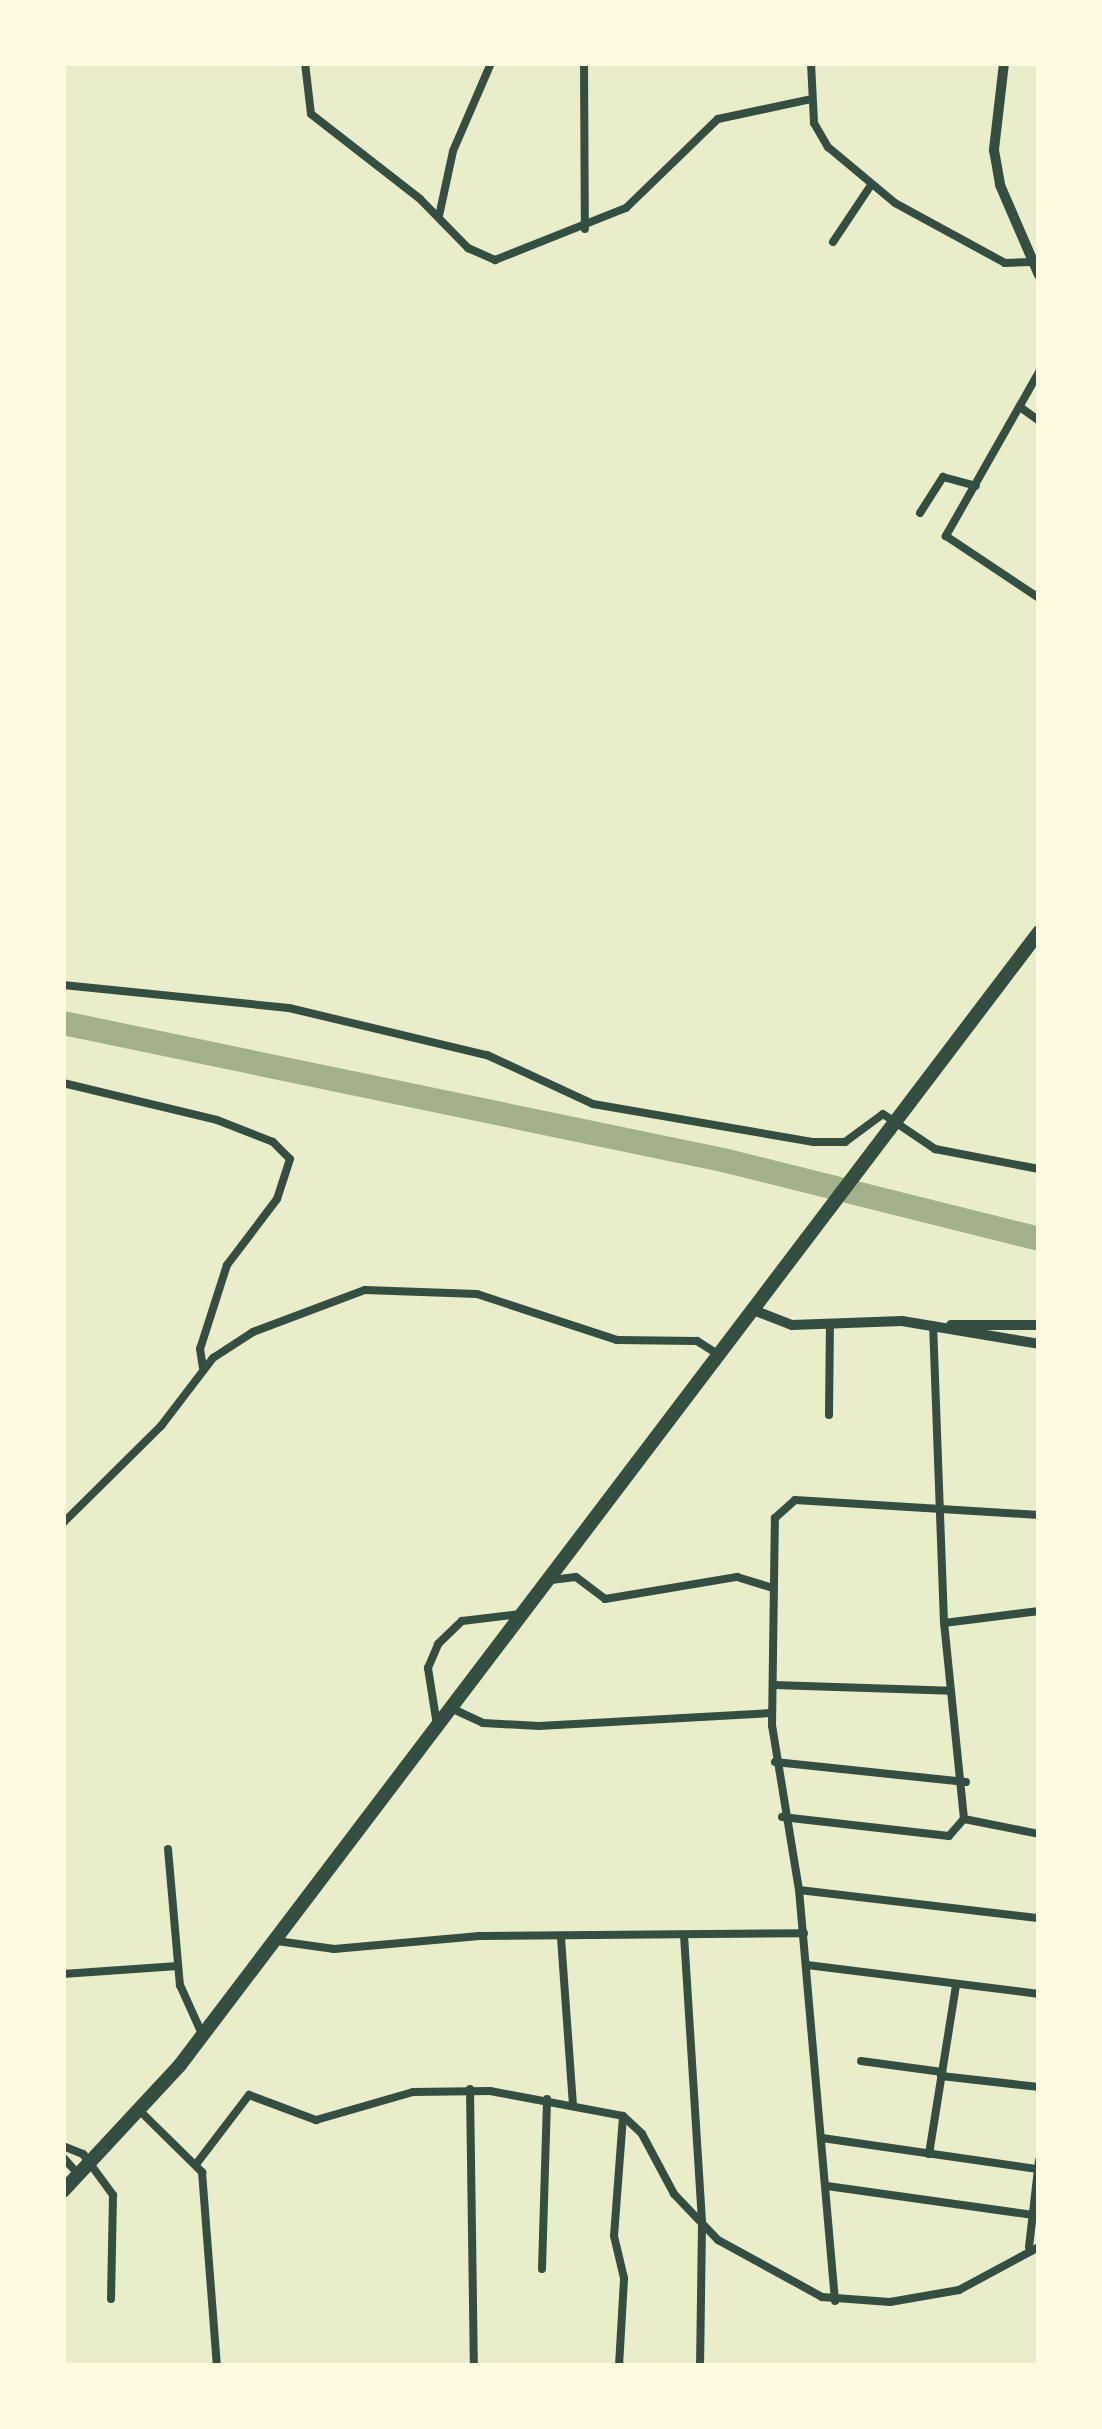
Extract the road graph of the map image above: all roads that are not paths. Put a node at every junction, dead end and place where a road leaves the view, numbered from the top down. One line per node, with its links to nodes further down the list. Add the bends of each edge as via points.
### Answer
1 (304, 63): 8 (street, via 310,115)
2 (491, 63): 8 (street, via 453,151)
3 (584, 63): 9 (street)
4 (812, 63): 6 (street)
5 (1004, 65): 11 (street, via 997,167)
6 (811, 99): 7 (street, via 823,142); 9 (street, via 712,122 646,193)
7 (871, 185): 10 (street); 11 (street, via 1005,263)
8 (439, 216): 9 (street, via 468,248 495,260)
9 (585, 230)
10 (833, 242)
11 (1031, 262): 12 (street)
12 (1039, 274)
13 (1039, 372): 14 (street)
14 (1020, 407): 15 (street); 16 (street)
15 (1039, 421)
16 (976, 486): 17 (street, via 943,477); 18 (street, via 946,536)
17 (920, 513)
18 (1039, 598)
19 (1039, 932): 22 (main road)
20 (63, 985): 22 (street, via 290,1007 488,1055 593,1104 814,1142 842,1144 878,1113)
21 (63, 1083): 31 (street, via 217,1120 287,1153 290,1171 277,1199 227,1265 200,1349)
22 (895, 1122): 23 (street, via 935,1149); 24 (main road)
23 (1039, 1169)
24 (753, 1310): 25 (street, via 782,1323); 30 (main road)
25 (830, 1322): 26 (street); 32 (street)
26 (933, 1324): 27 (street); 33 (street)
27 (948, 1325): 28 (street); 29 (street)
28 (1039, 1325)
29 (1039, 1344)
30 (719, 1354): 31 (street, via 697,1341 617,1340 477,1294 385,1288 253,1332); 36 (main road)
31 (203, 1367): 35 (street, via 170,1417)
32 (829, 1415)
33 (938, 1510): 34 (street); 37 (street, via 784,1504 776,1518); 40 (street)
34 (1039, 1515)
35 (63, 1523)
36 (548, 1580): 37 (street, via 576,1576 605,1599 737,1576); 39 (main road)
37 (774, 1588): 41 (street)
38 (1039, 1612): 40 (street)
39 (522, 1614): 43 (main road); 45 (street, via 462,1621 438,1644 428,1668)
40 (944, 1623): 42 (street)
41 (774, 1685): 42 (street); 44 (street)
42 (952, 1691): 47 (street)
43 (451, 1708): 44 (street, via 484,1723 539,1726); 45 (main road)
44 (772, 1713): 46 (street)
45 (437, 1726): 57 (main road)
46 (775, 1762): 47 (street); 48 (street)
47 (966, 1782): 49 (street)
48 (782, 1816): 49 (street, via 949,1836); 52 (street)
49 (964, 1819): 50 (street)
50 (1039, 1834)
51 (168, 1849): 59 (street)
52 (800, 1890): 53 (street); 54 (street)
53 (1039, 1918)
54 (804, 1933): 55 (street); 58 (street)
55 (684, 1935): 56 (street); 82 (street)
56 (561, 1938): 57 (street, via 334,1948); 69 (street)
57 (275, 1940): 63 (main road)
58 (807, 1965): 61 (street); 72 (street)
59 (178, 1966): 60 (street); 63 (street, via 185,2005)
60 (63, 1974)
61 (956, 1985): 62 (street); 65 (street)
62 (1039, 1994)
63 (203, 2035): 70 (main road)
64 (861, 2060): 65 (street)
65 (942, 2074): 66 (street); 74 (street)
66 (1039, 2087)
67 (470, 2090): 68 (street); 76 (street, via 412,2092 316,2120 249,2095); 88 (street)
68 (547, 2099): 69 (street); 84 (street)
69 (573, 2104): 71 (street)
70 (141, 2112): 76 (street); 78 (main road)
71 (623, 2116): 82 (street); 89 (street, via 614,2236 624,2278)
72 (822, 2138): 74 (street); 79 (street)
73 (63, 2146): 78 (street)
74 (929, 2154): 77 (street)
75 (63, 2157): 78 (street)
76 (197, 2163): 87 (street)
77 (1038, 2165): 81 (street)
78 (86, 2170): 80 (main road); 85 (street, via 115,2201)
79 (827, 2186): 81 (street); 86 (street)
80 (63, 2191)
81 (1033, 2216): 83 (street)
82 (702, 2225): 86 (street, via 755,2265); 90 (street)
83 (1034, 2247): 86 (street, via 967,2288)
84 (542, 2270)
85 (111, 2299)
86 (835, 2301)
87 (218, 2366)
88 (474, 2366)
89 (619, 2366)
90 (700, 2366)

